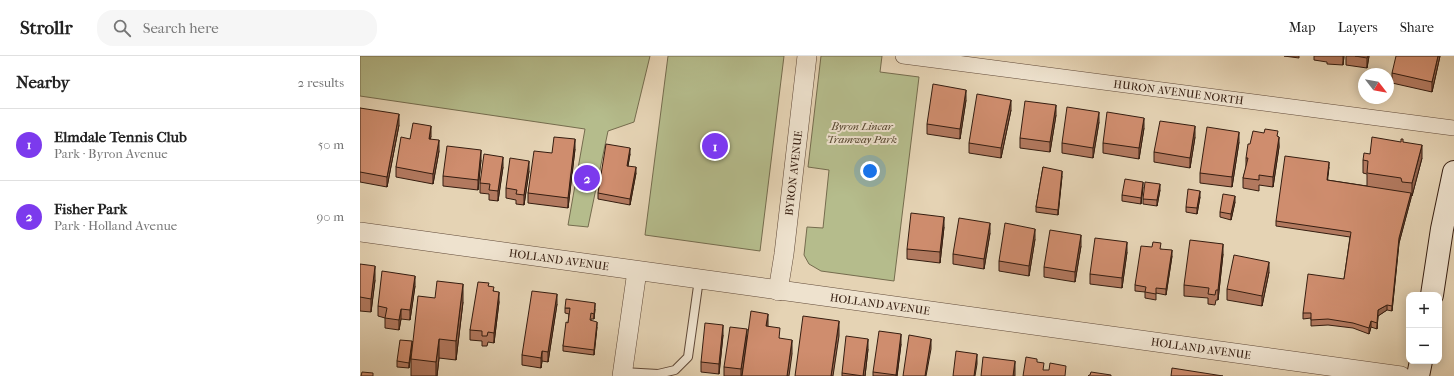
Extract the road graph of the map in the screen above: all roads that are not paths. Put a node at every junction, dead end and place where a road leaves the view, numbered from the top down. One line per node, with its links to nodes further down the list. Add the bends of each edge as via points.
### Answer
1 (807, 56): 8 (street, BYRON AVENUE)
2 (903, 56): 3 (street, HURON AVENUE NORTH)
3 (1454, 128)
4 (1454, 172): 9 (main road)
5 (360, 232): 6 (street, HOLLAND AVENUE)
6 (637, 271): 7 (street, HOLLAND AVENUE); 11 (street)
7 (699, 279): 8 (street, HOLLAND AVENUE); 11 (lane, via 688,357 675,370 658,374)
8 (778, 291): 12 (street, HOLLAND AVENUE)
9 (1432, 292)
10 (1420, 364): 13 (main road)
11 (623, 374)
12 (1401, 376)
13 (1418, 376)

